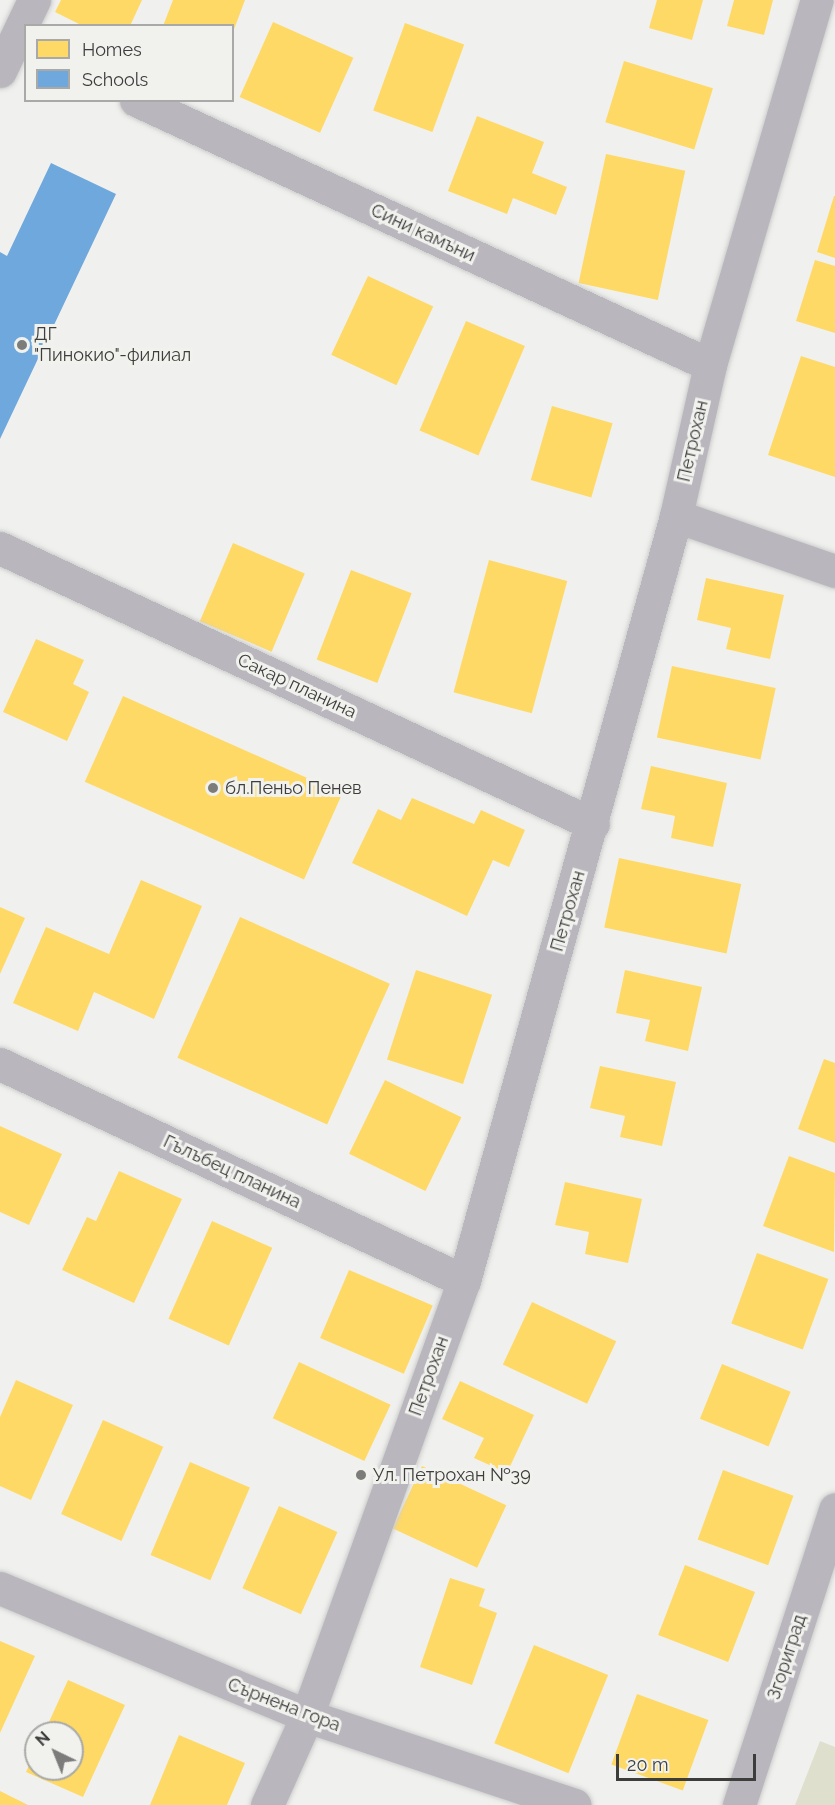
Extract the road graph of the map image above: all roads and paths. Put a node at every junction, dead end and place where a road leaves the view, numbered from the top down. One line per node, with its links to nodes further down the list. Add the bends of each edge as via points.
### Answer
1 (34, 0): 3 (street)
2 (817, 0): 5 (street, Петрохан)
3 (10, 50)
4 (140, 102): 5 (street, Сини камъни)
5 (710, 365): 6 (street, Петрохан)
6 (676, 516): 8 (street); 9 (street, Петрохан)
7 (0, 548): 9 (street, Сакар планина)
8 (835, 571)
9 (593, 824): 11 (street, Петрохан)
10 (0, 1064): 11 (street, Гълъбец планина)
11 (464, 1281): 14 (street, Петрохан)
12 (835, 1509): 17 (street, Згориград)
13 (0, 1588): 14 (street, Сърнена гора)
14 (307, 1716): 15 (street, Петрохан); 16 (street, Сърнена гора)
15 (267, 1805)
16 (575, 1805)
17 (739, 1805)

